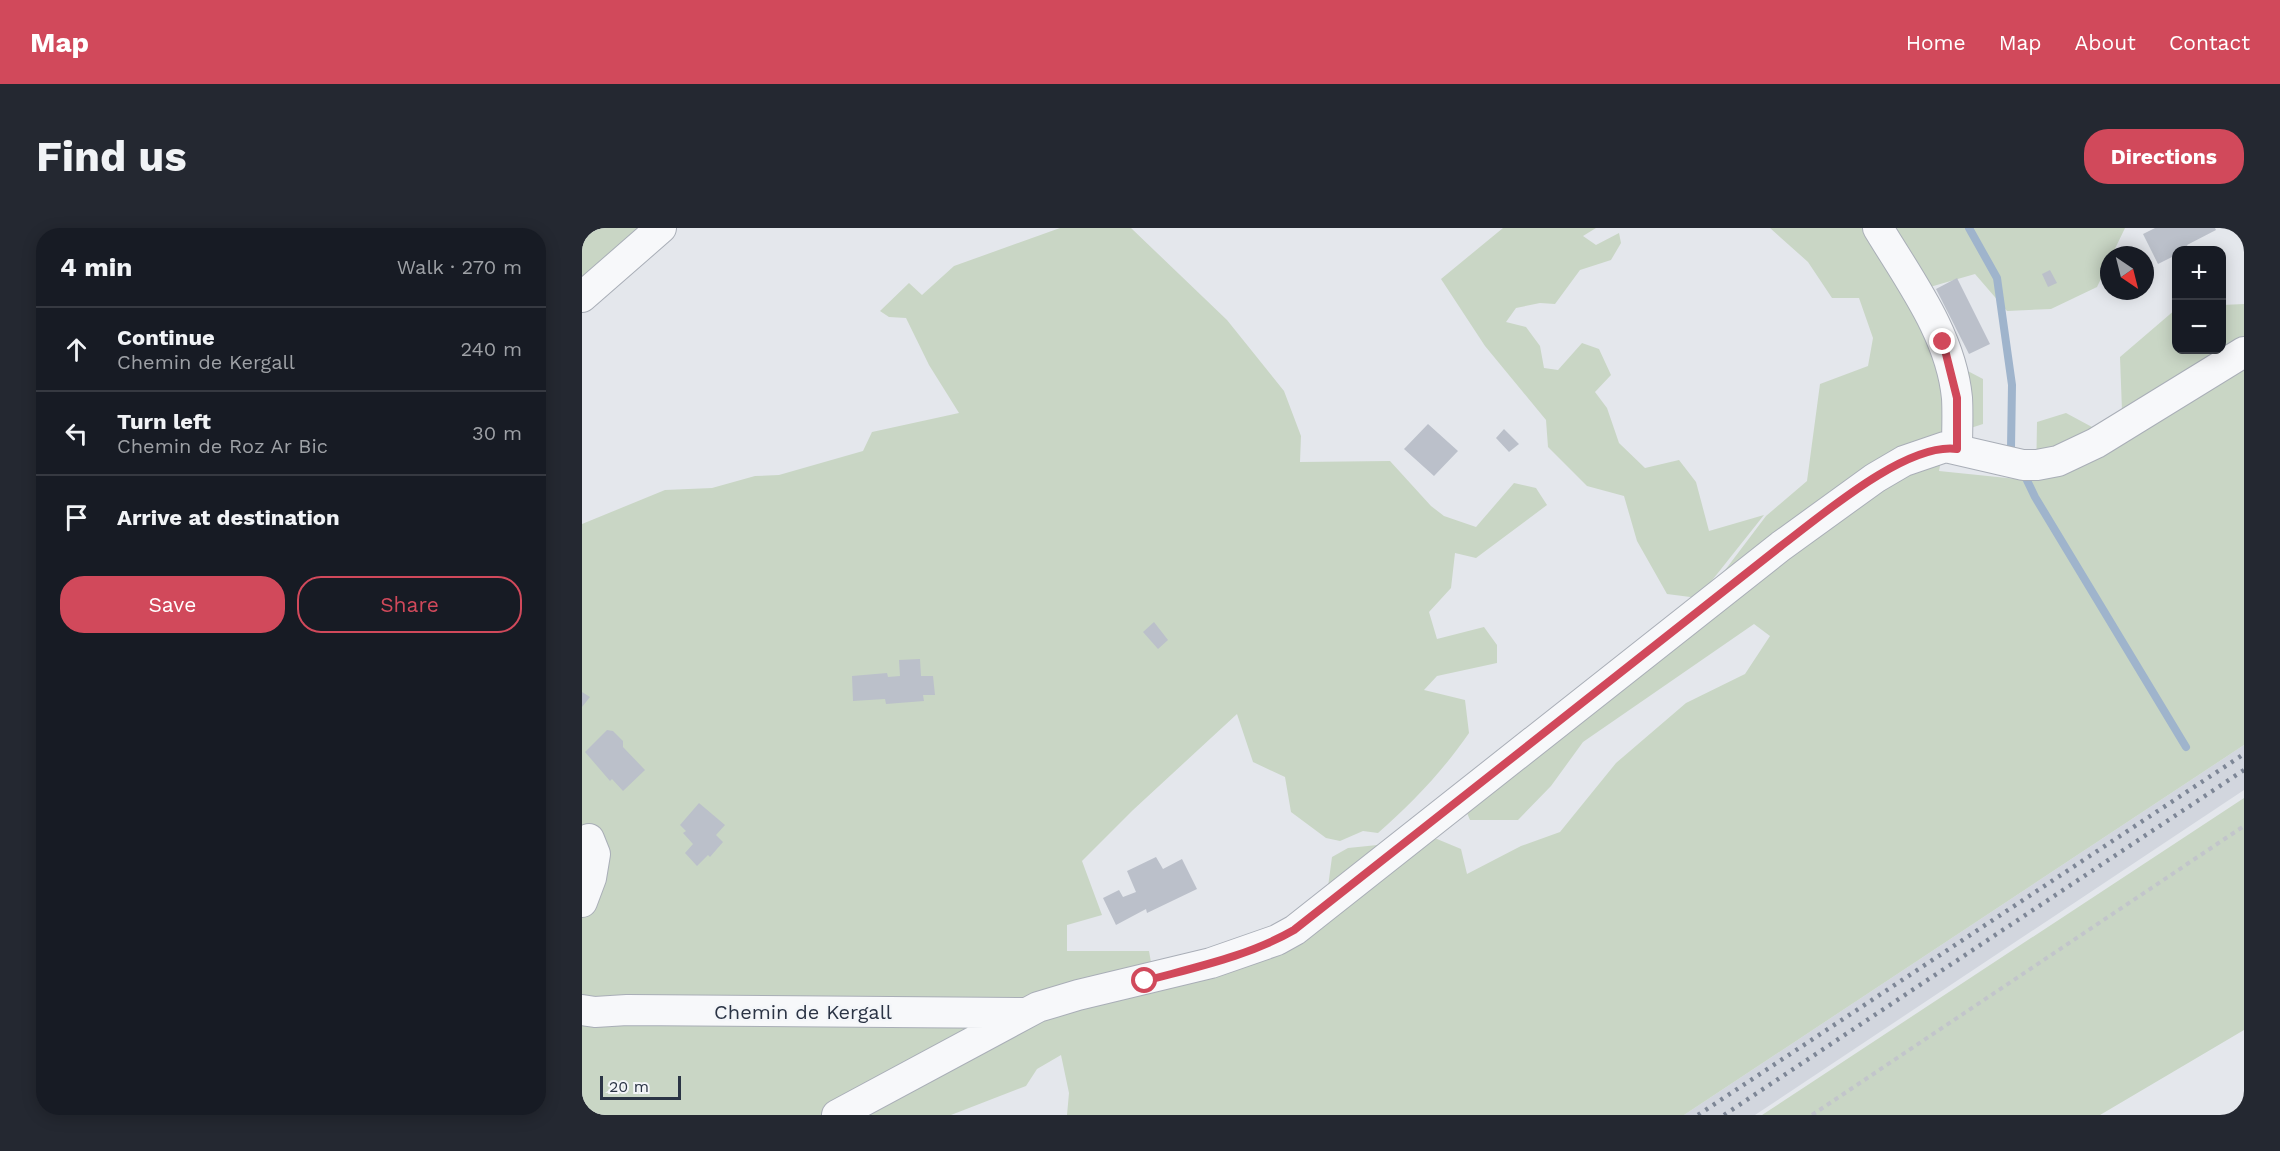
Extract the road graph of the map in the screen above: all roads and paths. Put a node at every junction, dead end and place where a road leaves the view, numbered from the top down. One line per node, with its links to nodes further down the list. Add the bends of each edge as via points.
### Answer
1 (661, 228): 3 (street)
2 (1878, 228): 5 (street, via 1943,342 1957,398)
3 (582, 297)
4 (2244, 352): 5 (street, Chemin de Kergall, via 2096,443 2058,461 2023,465)
5 (1957, 449): 10 (street, Chemin de Kergall, via 1945,447 1904,461 1834,506 1294,930 1277,940 1211,963 1070,997)
6 (2244, 826): 12 (path)
7 (589, 839): 8 (street, via 595,854)
8 (582, 902)
9 (582, 1010): 10 (street, Chemin de Kergall)
10 (1025, 1013): 11 (street, Chemin de Kergall)
11 (837, 1115)
12 (1812, 1115)

